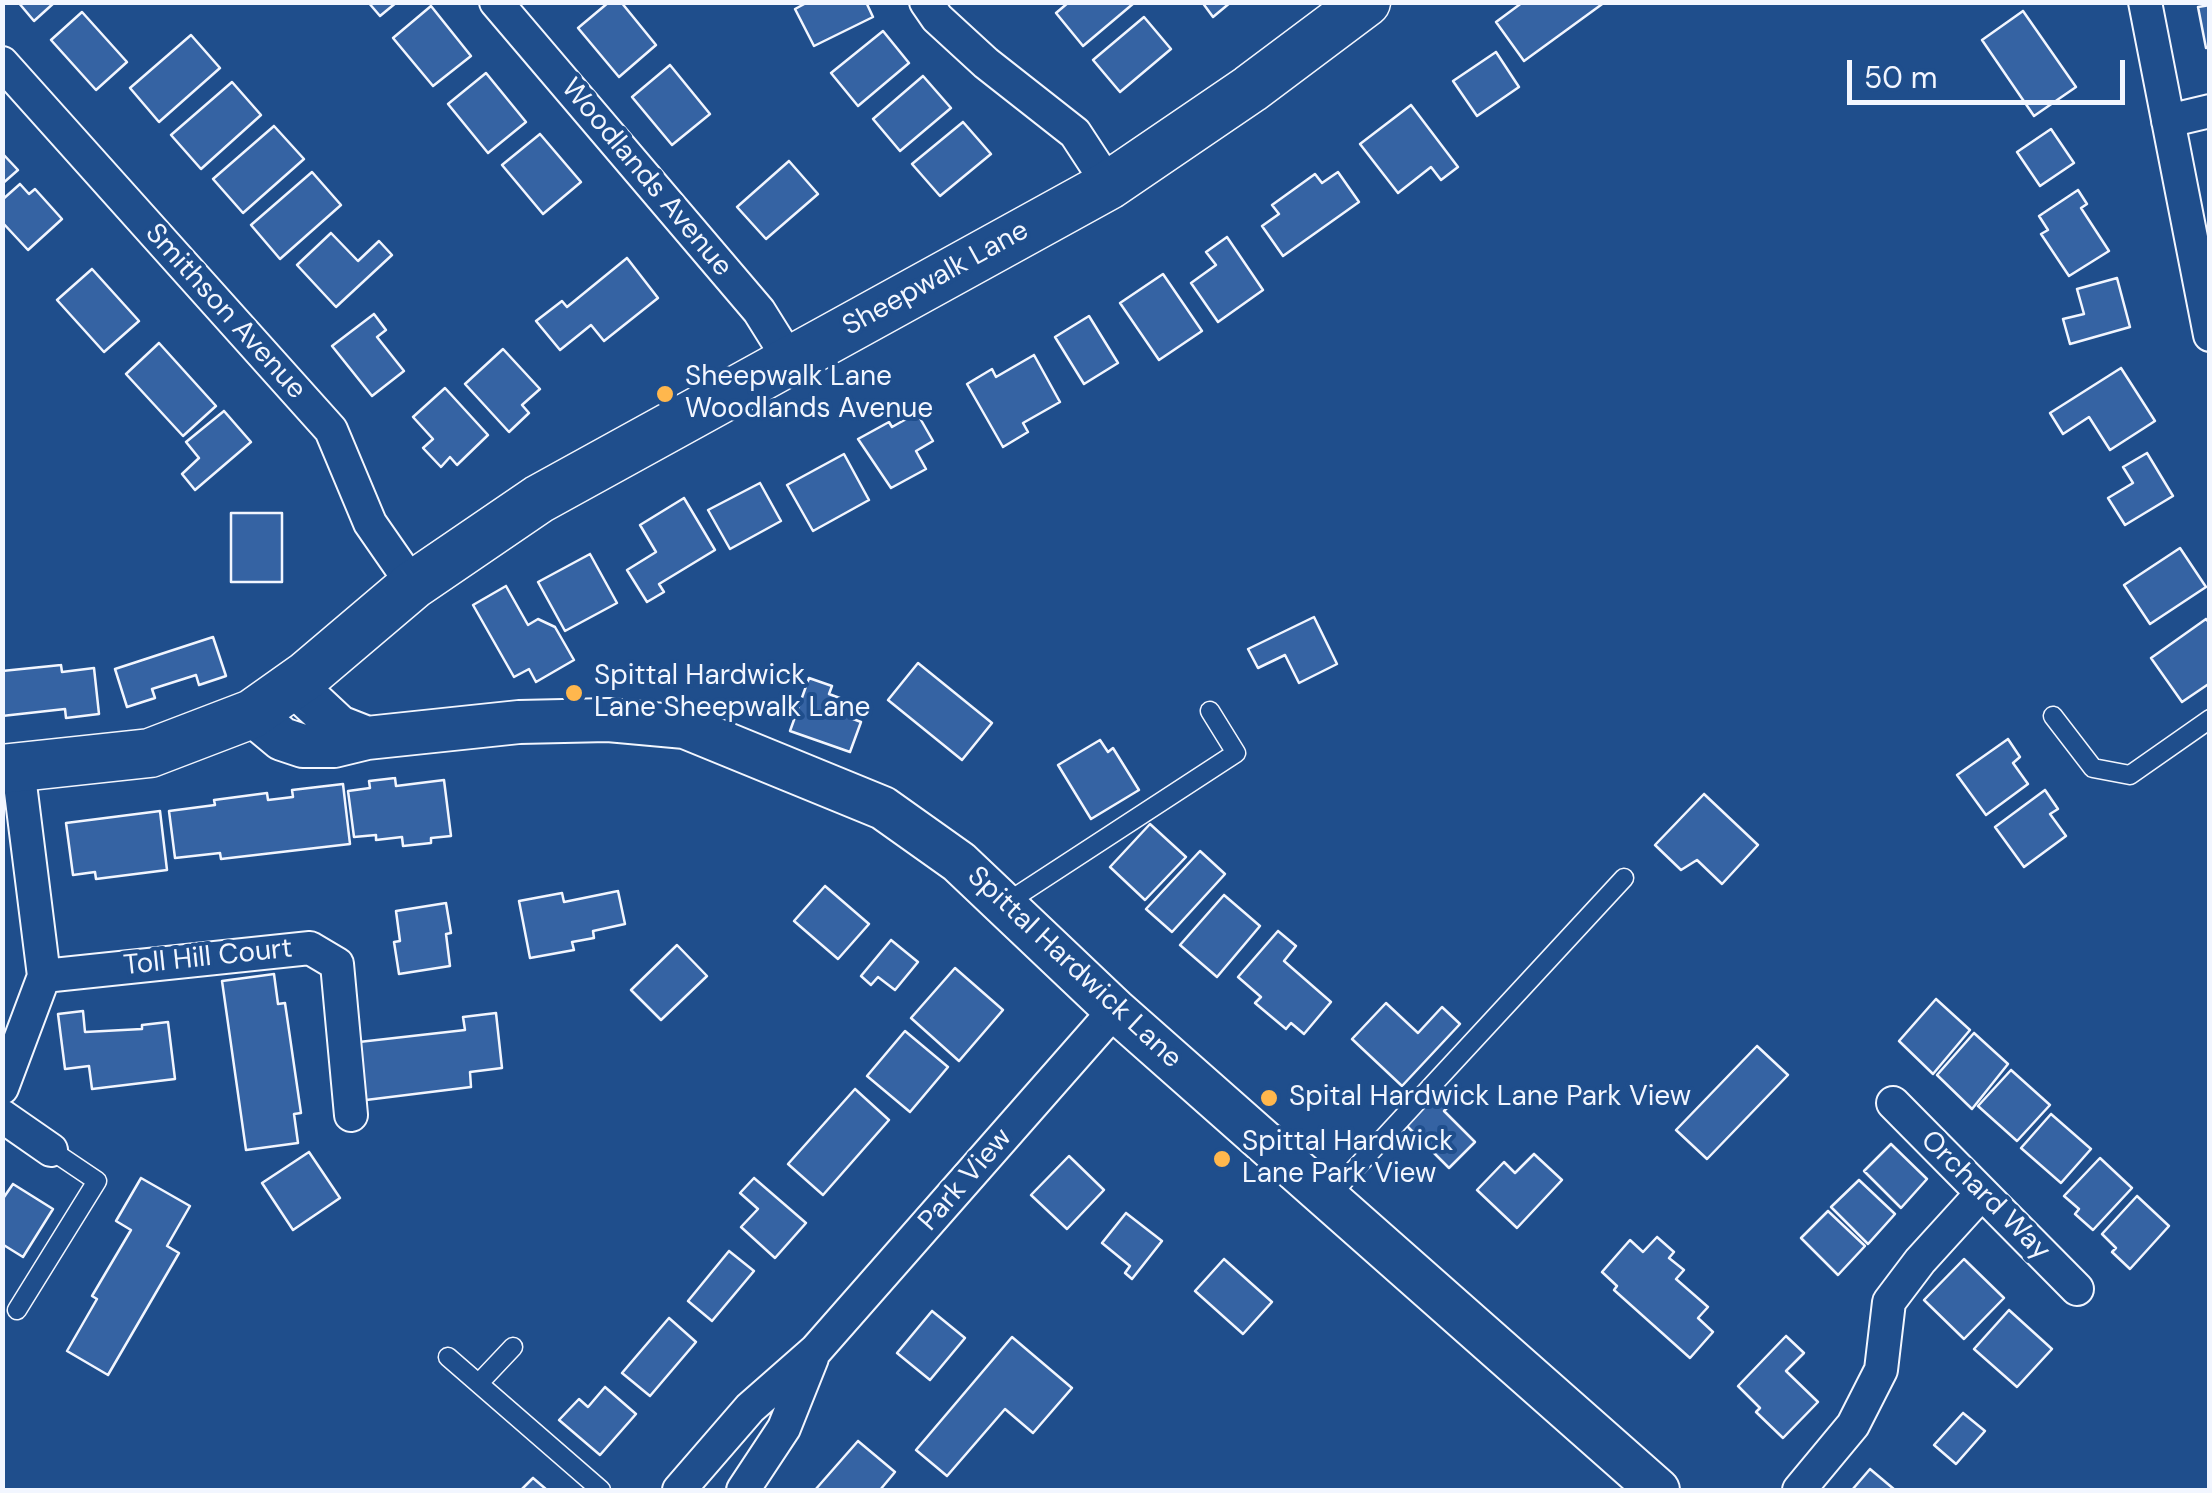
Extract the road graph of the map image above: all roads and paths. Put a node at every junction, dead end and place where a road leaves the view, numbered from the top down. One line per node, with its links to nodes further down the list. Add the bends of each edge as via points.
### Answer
1 (496, 2): 10 (street, Woodlands Avenue, via 758,311)
2 (926, 2): 8 (street, via 986,63 1075,132)
3 (1366, 2): 8 (main road, Sheepwalk Lane)
4 (2145, 2): 7 (street)
5 (2, 63): 11 (street, Smithson Avenue, via 331,430 370,523)
6 (2210, 111): 7 (street)
7 (2168, 121): 9 (street)
8 (1110, 185): 10 (main road, Sheepwalk Lane)
9 (2210, 335)
10 (789, 359): 11 (main road, Sheepwalk Lane, via 538,499)
11 (413, 585): 12 (main road, Sheepwalk Lane)
12 (294, 685): 14 (main road, Sheepwalk Lane); 17 (street, via 339,727)
13 (1210, 711): 20 (lane, via 1236,753)
14 (252, 714): 17 (street, Spittal Hardwick Lane, via 282,739 303,746); 18 (main road, Sheepwalk Lane, via 150,753)
15 (2053, 716): 16 (lane, via 2093,768 2130,775)
16 (2210, 719)
17 (367, 738): 20 (street, Spittal Hardwick Lane, via 518,722 685,726 883,808 960,862)
18 (10, 768): 21 (street)
19 (1624, 878): 29 (lane)
20 (1003, 905): 22 (street, Spittal Hardwick Lane)
21 (44, 976): 23 (street); 25 (street, Toll Hill Court, via 310,948 337,964)
22 (1116, 1010): 29 (street, Spittal Hardwick Lane); 33 (street, Park View)
23 (2, 1088)
24 (1892, 1103): 28 (street, Orchard Way)
25 (351, 1115)
26 (2, 1116): 27 (street)
27 (51, 1150): 31 (lane, via 97,1181)
28 (1980, 1194): 30 (street, Orchard Way); 40 (street, via 1888,1302 1881,1370 1852,1425)
29 (1328, 1198): 39 (street, Spittal Hardwick Lane)
30 (2077, 1289)
31 (17, 1310)
32 (513, 1347): 35 (lane)
33 (816, 1350): 37 (street, Park View, via 750,1408); 38 (street, Park View, via 784,1428)
34 (448, 1356): 35 (lane)
35 (479, 1383): 36 (lane)
36 (600, 1490)
37 (680, 1490)
38 (743, 1490)
39 (1658, 1490)
40 (1800, 1490)

